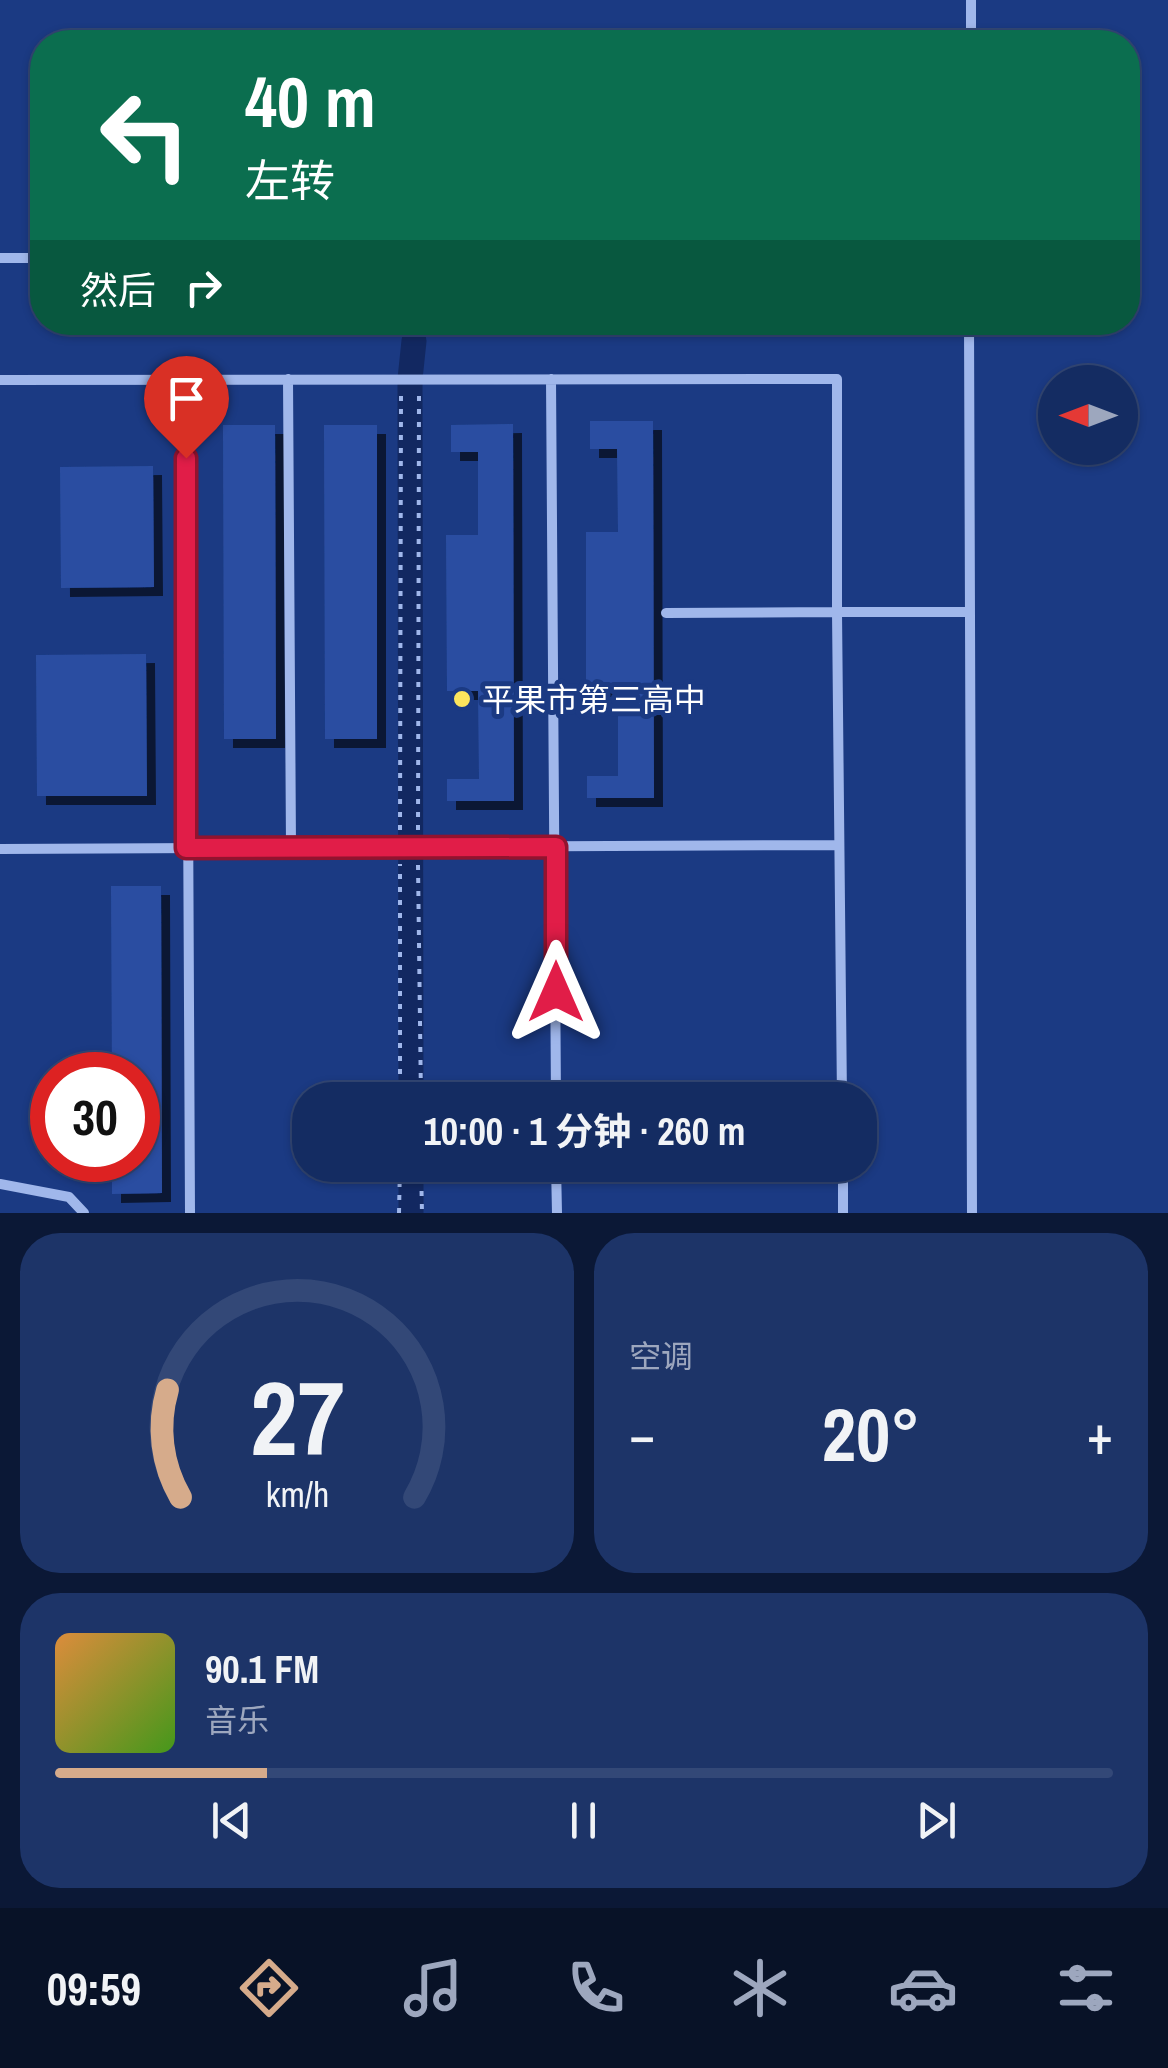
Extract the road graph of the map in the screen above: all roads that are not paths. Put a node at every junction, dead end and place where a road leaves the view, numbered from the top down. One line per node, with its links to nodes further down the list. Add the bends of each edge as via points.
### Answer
1 (971, 0): 2 (street)
2 (971, 30)
3 (0, 258): 4 (street)
4 (30, 258)
5 (968, 335): 11 (street)
6 (186, 379): 7 (street); 9 (street); 15 (street)
7 (288, 379): 8 (street); 16 (street)
8 (551, 379): 10 (street, via 837,378); 14 (street)
9 (0, 380)
10 (837, 612): 11 (street); 12 (street); 13 (street)
11 (969, 612): 27 (street)
12 (666, 613)
13 (840, 845): 14 (street); 19 (street)
14 (556, 847): 16 (street); 18 (street)
15 (186, 848): 16 (street); 17 (street); 24 (street)
16 (290, 848)
17 (0, 849)
18 (556, 1082)
19 (842, 1082)
20 (556, 1182): 25 (street)
21 (843, 1182): 26 (street)
22 (0, 1184): 23 (street, via 69,1197)
23 (84, 1213)
24 (190, 1213)
25 (556, 1213)
26 (843, 1213)
27 (972, 1213)

